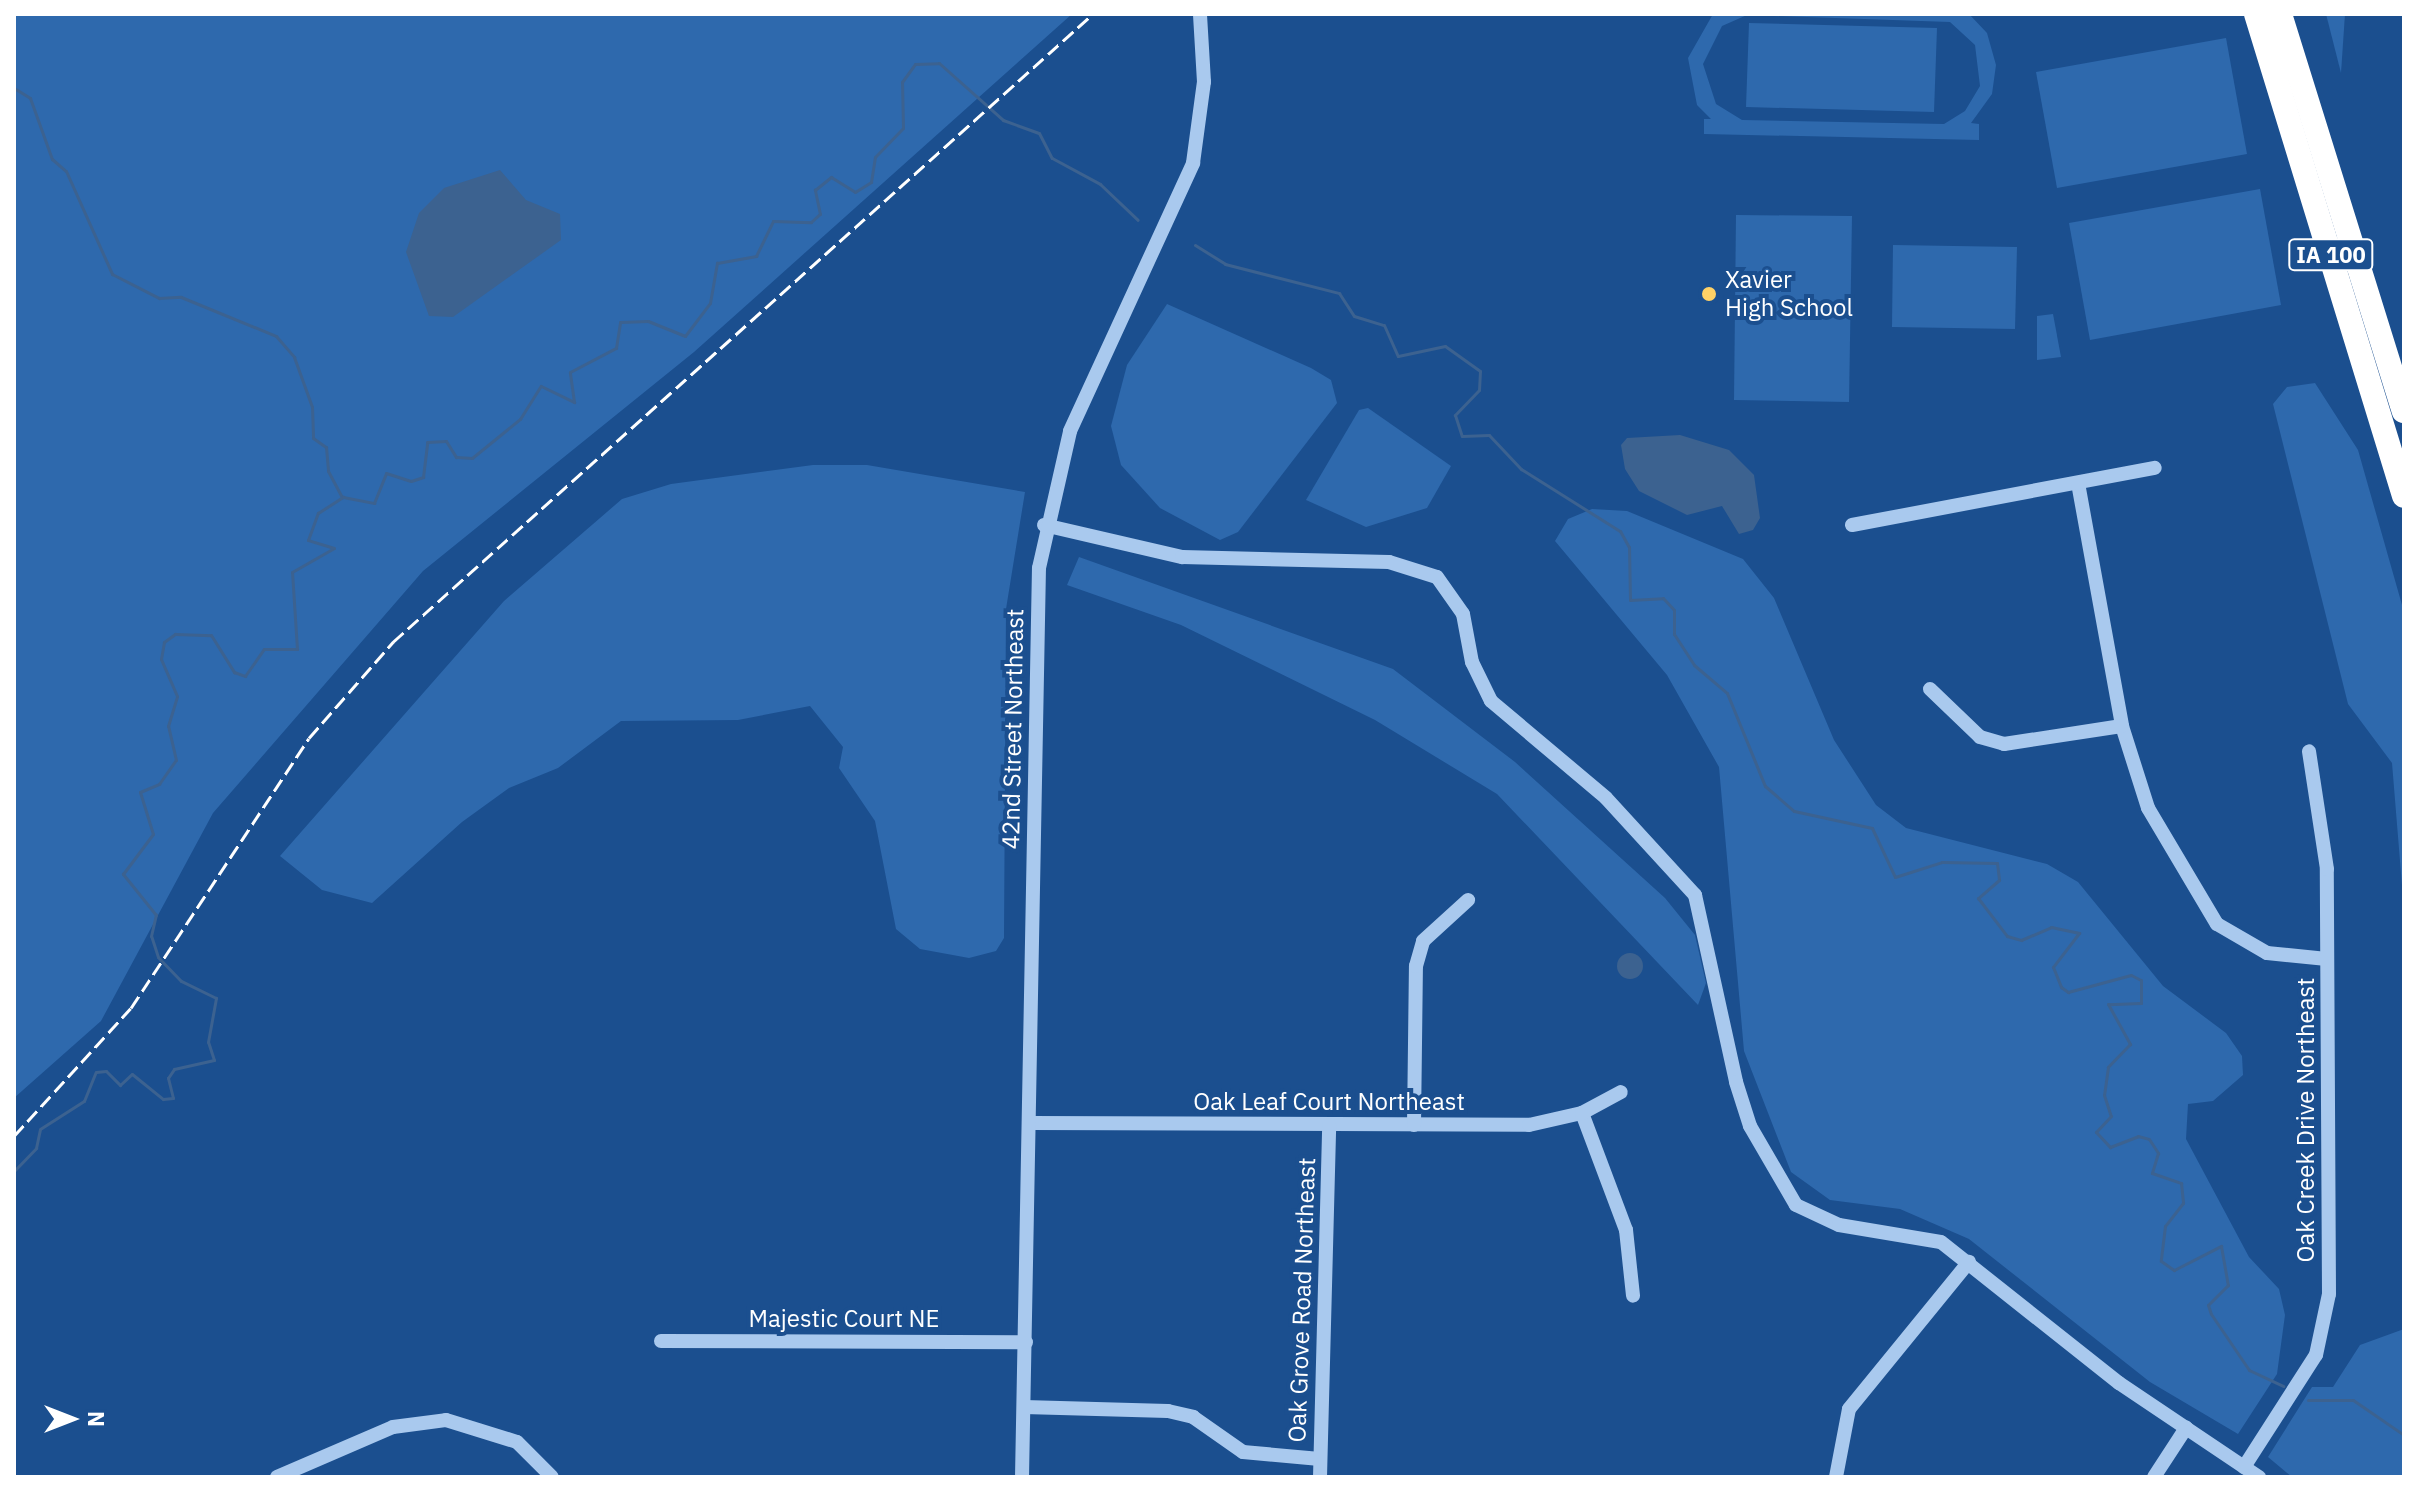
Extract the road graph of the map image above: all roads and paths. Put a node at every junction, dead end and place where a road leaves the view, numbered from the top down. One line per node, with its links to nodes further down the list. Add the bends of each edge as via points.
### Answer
1 (1200, 14): 8 (street, 42nd Street Northeast, via 1204,82 1193,163 1070,431)
2 (2256, 14): 7 (highway, IA 100)
3 (2280, 14): 4 (highway, IA 100)
4 (2404, 411)
5 (2155, 468): 6 (street)
6 (2078, 483): 9 (street); 11 (street)
7 (2404, 496)
8 (1044, 525): 17 (street, 42nd Street Northeast, via 1033,729); 20 (street, via 1182,557 1389,562 1437,577 1463,614 1472,662 1491,701 1606,798 1695,895 1736,1082 1784,1190 1822,1220 1925,1236)
9 (1852, 525)
10 (1930, 689): 11 (street, via 1980,737 2004,744)
11 (2122, 726): 14 (street, via 2148,808 2217,924 2267,953)
12 (2309, 751): 14 (street, Oak Creek Drive Northeast, via 2325,839)
13 (1468, 900): 19 (street, via 1423,941 1416,966)
14 (2327, 959): 27 (street, Oak Creek Drive Northeast, via 2325,1324 2301,1382)
15 (1621, 1092): 16 (street, Oak Leaf Court Northeast)
16 (1582, 1113): 19 (street, Oak Leaf Court Northeast, via 1529,1125); 21 (street, via 1626,1230)
17 (1031, 1123): 18 (street, Oak Leaf Court Northeast); 23 (street, 42nd Street Northeast)
18 (1329, 1125): 19 (street, Oak Leaf Court Northeast); 26 (street, Oak Grove Road Northeast)
19 (1414, 1125)
20 (1969, 1262): 25 (street); 32 (street, via 1849,1409)
21 (1633, 1296)
22 (661, 1341): 23 (street, Majestic Court NE)
23 (1026, 1342): 24 (street, 42nd Street Northeast)
24 (1024, 1407): 26 (street, via 1168,1411 1193,1417 1243,1452); 30 (street, 42nd Street Northeast)
25 (2186, 1428): 27 (street); 33 (street)
26 (1320, 1459): 31 (street, Oak Grove Road Northeast)
27 (2244, 1467): 34 (street)
28 (277, 1477): 29 (street, via 393,1427 446,1420 517,1442)
29 (552, 1477)
30 (1022, 1477)
31 (1320, 1477)
32 (1836, 1477)
33 (2154, 1477)
34 (2259, 1477)

